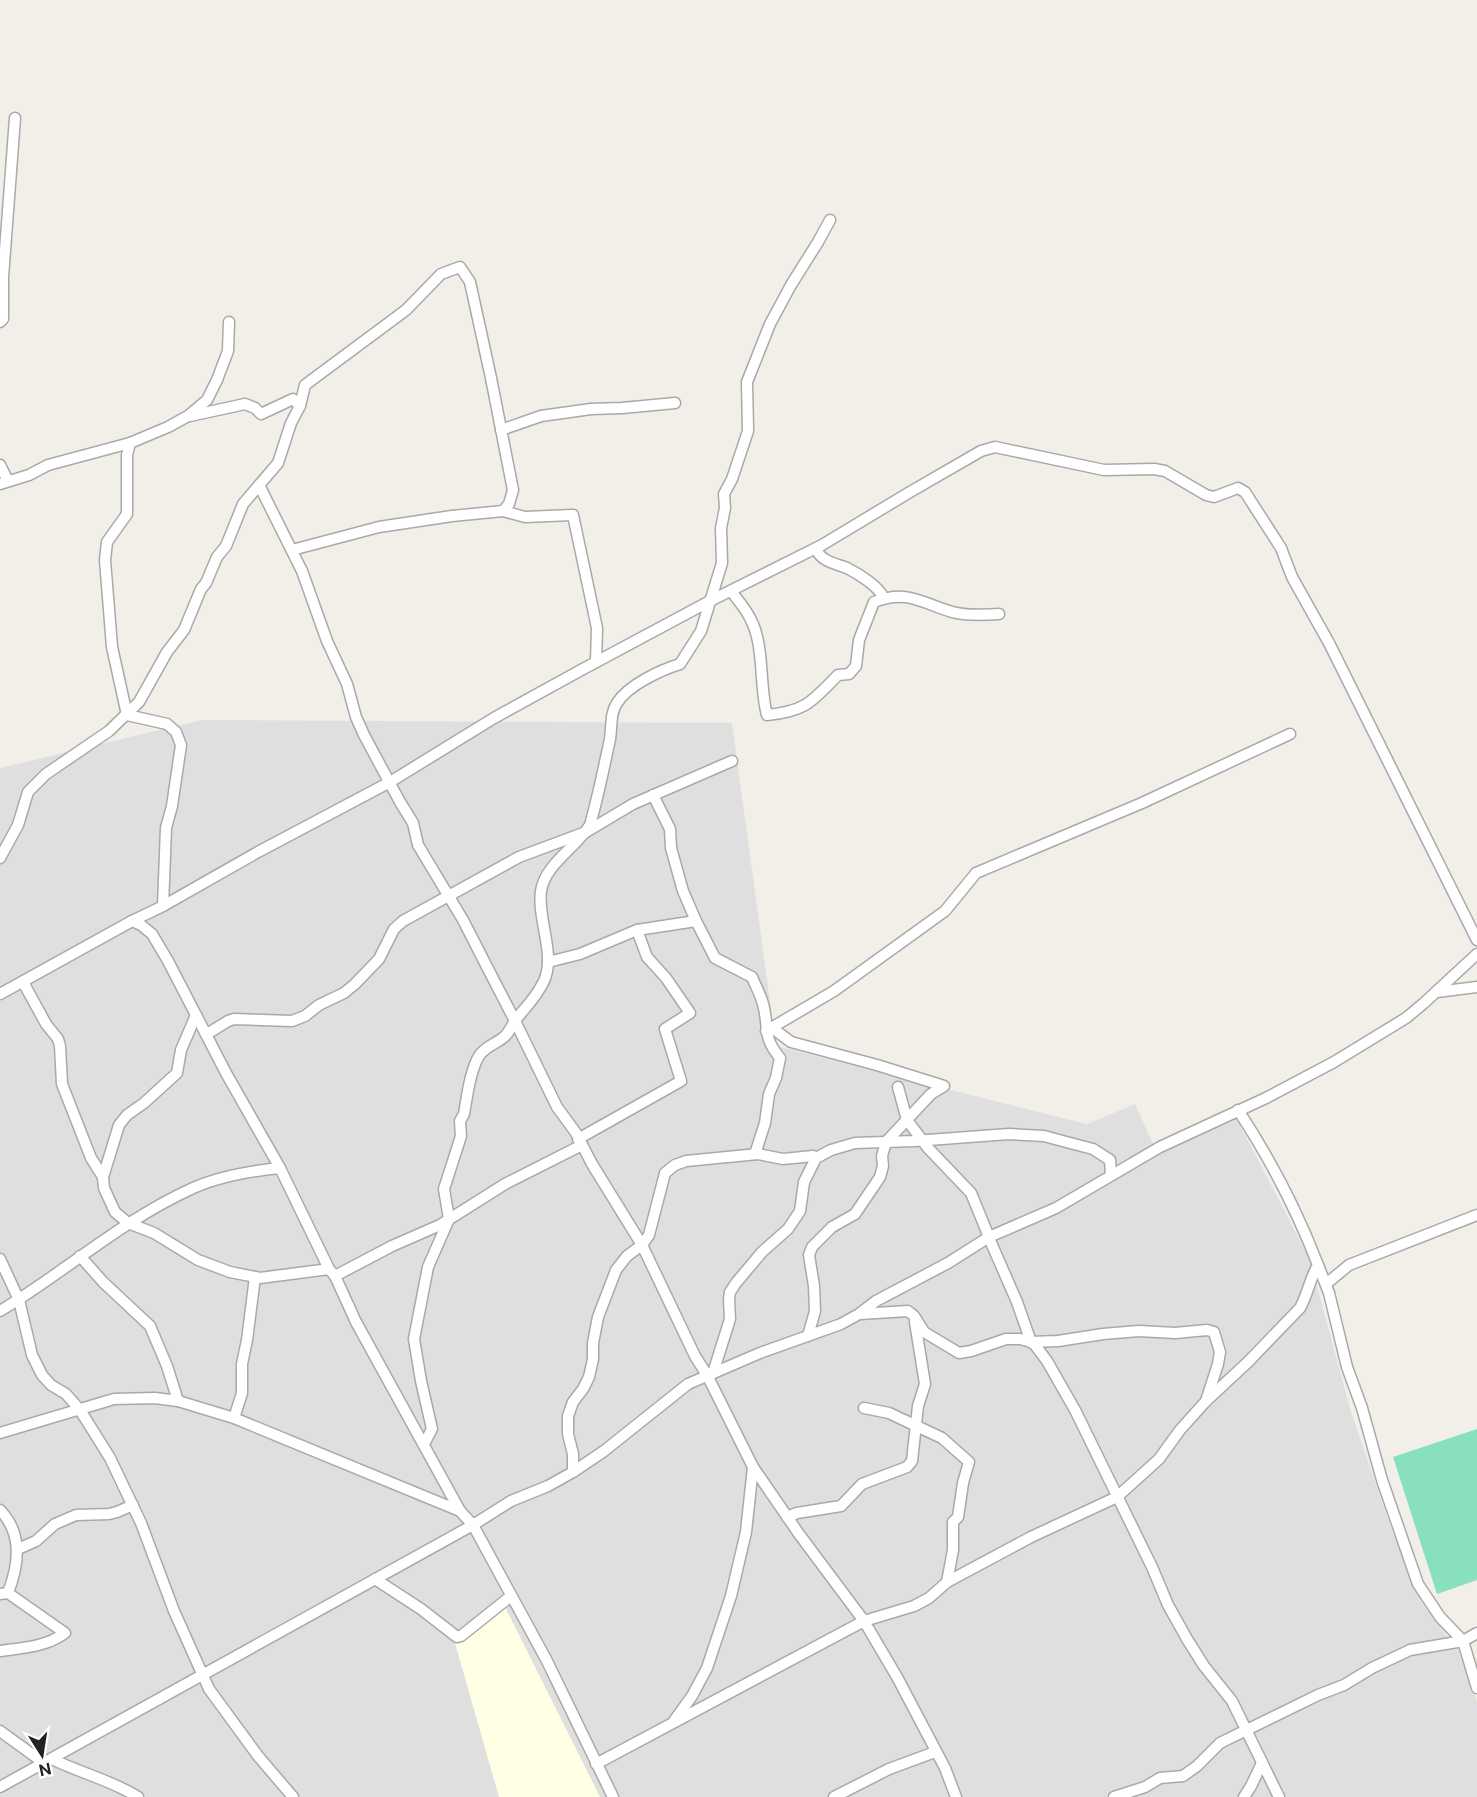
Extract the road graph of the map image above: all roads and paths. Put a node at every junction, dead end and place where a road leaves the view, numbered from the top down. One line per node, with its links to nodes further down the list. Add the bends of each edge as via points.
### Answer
1 (15, 118): 2 (street)
2 (10, 192): 3 (street); 5 (street)
3 (0, 198)
4 (830, 220): 20 (street, via 770,324 747,382 748,431 724,494 722,563)
5 (0, 322)
6 (229, 322): 9 (street, via 228,351 217,380 207,400)
7 (675, 403): 10 (street, via 541,416)
8 (300, 406): 9 (street, via 293,399 261,414 244,404); 10 (street, via 305,385 406,310 441,274 460,267 470,282); 14 (street, via 278,463)
9 (188, 416): 11 (street)
10 (501, 430): 15 (street, via 513,490)
11 (130, 443): 13 (street, via 48,465); 23 (street, via 127,514 107,542 105,560 112,647)
12 (0, 465): 13 (street)
13 (4, 482)
14 (259, 485): 17 (street); 23 (street, via 243,504 184,630)
15 (503, 511): 17 (street, via 379,527); 22 (street, via 525,517 573,514 597,628)
16 (816, 549): 18 (street); 19 (street, via 819,556 854,572); 35 (street, via 991,447 1104,470 1165,471 1214,497 1238,488 1245,492 1281,548 1292,577)
17 (292, 550): 26 (street, via 347,684 356,717)
18 (731, 591): 19 (street, via 751,618 767,715 789,713 807,705 838,675 849,674 856,666 859,640 874,602); 20 (street)
19 (884, 598): 21 (street, via 919,599 953,613)
20 (710, 601): 22 (street); 28 (street, via 700,631 680,664 634,687 615,706)
21 (999, 614)
22 (596, 662): 26 (street)
23 (127, 715): 29 (street, via 46,774 28,792 18,825); 31 (street, via 167,724 176,732 181,745 166,828)
24 (1290, 734): 44 (street, via 1142,803 976,873 945,911 834,991)
25 (732, 761): 27 (street)
26 (390, 782): 30 (street, via 413,823 418,845); 31 (street)
27 (653, 795): 28 (street); 33 (street, via 670,829 670,848)
28 (586, 832): 30 (street, via 519,857); 37 (street, via 543,883 541,902)
29 (0, 858)
30 (448, 896): 43 (street); 45 (street, via 397,925 368,972 344,993 305,1016 292,1021 234,1019)
31 (163, 906): 32 (street)
32 (132, 921): 38 (street); 42 (street, via 156,939)
33 (696, 921): 34 (street); 44 (street, via 715,958 752,977)
34 (637, 930): 37 (street, via 580,954); 50 (street, via 647,957 690,1013 665,1029 681,1081)
35 (1477, 940)
36 (1477, 954): 40 (street)
37 (548, 962): 43 (street, via 540,990)
38 (23, 982): 41 (street); 56 (street, via 58,1039 62,1084 91,1158)
39 (1477, 987): 40 (street)
40 (1437, 992): 47 (street, via 1406,1018 1334,1062)
41 (0, 994)
42 (196, 1015): 45 (street); 56 (street, via 177,1073 124,1118)
43 (515, 1020): 50 (street, via 556,1107); 58 (street, via 504,1038 484,1050 475,1064 460,1121 461,1136 444,1189)
44 (769, 1029): 48 (street, via 791,1042 944,1086 931,1094); 52 (street, via 770,1046 780,1058)
45 (207, 1034): 54 (street)
46 (898, 1086): 48 (street)
47 (1238, 1110): 55 (street); 64 (street, via 1270,1164)
48 (908, 1120): 49 (street); 51 (street)
49 (923, 1140): 51 (street); 55 (street, via 1009,1134 1044,1136 1094,1149 1110,1160); 60 (street, via 970,1193)
50 (580, 1142): 58 (street); 61 (street)
51 (886, 1142): 53 (street, via 855,1143); 72 (street, via 880,1177 872,1190 855,1214 832,1227 812,1247 809,1255 815,1311)
52 (756, 1154): 53 (street, via 783,1159); 61 (street, via 686,1161 669,1168 649,1235)
53 (816, 1158): 74 (street, via 804,1182 800,1211 730,1292 730,1319)
54 (280, 1168): 59 (street, via 234,1175 192,1188); 65 (street)
55 (1111, 1174): 60 (street, via 1056,1208)
56 (103, 1177): 59 (street, via 115,1212)
57 (1477, 1215): 67 (street, via 1349,1265)
58 (449, 1219): 65 (street); 82 (street, via 428,1267 414,1339 432,1430)
59 (128, 1224): 62 (street); 66 (street, via 154,1233 198,1260)
60 (989, 1237): 70 (street); 73 (street)
61 (642, 1245): 74 (street, via 700,1366); 84 (street, via 616,1270 598,1317 589,1377 568,1416)
62 (81, 1256): 68 (street); 75 (street, via 150,1326)
63 (0, 1259): 68 (street)
64 (1318, 1265): 67 (street); 76 (street, via 1300,1308)
65 (332, 1272): 66 (street); 82 (street)
66 (255, 1277): 79 (street, via 242,1364 242,1393)
67 (1326, 1284): 98 (street, via 1347,1367 1418,1584 1440,1617)
68 (19, 1300): 69 (street); 78 (street, via 32,1355 42,1375)
69 (0, 1311)
70 (860, 1314): 71 (street, via 904,1310); 72 (street)
71 (914, 1316): 73 (street, via 924,1332 958,1353 1006,1339); 80 (street, via 925,1383)
72 (808, 1336): 74 (street)
73 (1031, 1342): 76 (street, via 1139,1331 1214,1332 1220,1352); 85 (street, via 1076,1410)
74 (710, 1374): 83 (street); 84 (street, via 688,1384)
75 (178, 1401): 78 (street, via 114,1399); 79 (street)
76 (1206, 1401): 85 (street, via 1159,1459)
77 (864, 1408): 80 (street, via 889,1413)
78 (80, 1410): 81 (street); 86 (street)
79 (234, 1418): 88 (street)
80 (916, 1425): 89 (street, via 912,1461 907,1467 862,1484 841,1506); 93 (street, via 942,1438 969,1462 958,1517 953,1522)
81 (0, 1433)
82 (424, 1444): 88 (street)
83 (753, 1467): 89 (street); 102 (street, via 746,1532 731,1596 707,1668)
84 (573, 1472): 90 (street, via 511,1501)
85 (1117, 1497): 93 (street); 104 (street, via 1168,1605 1204,1666 1232,1701)
86 (133, 1505): 91 (street, via 109,1514 76,1515); 100 (street)
87 (0, 1510): 91 (street, via 16,1534)
88 (460, 1511): 90 (street)
89 (787, 1517): 96 (street)
90 (473, 1525): 92 (street); 95 (street)
91 (18, 1548): 94 (street, via 13,1581)
92 (375, 1578): 95 (street, via 457,1637); 100 (street)
93 (947, 1582): 96 (street, via 914,1606)
94 (4, 1594): 99 (street, via 64,1633 38,1646)
95 (511, 1596): 108 (street)
96 (864, 1621): 102 (street); 105 (street)
97 (1477, 1633): 98 (street)
98 (1463, 1641): 101 (street); 104 (street, via 1410,1650)
99 (0, 1651)
100 (203, 1676): 106 (street); 111 (street, via 258,1756)
101 (1477, 1688)
102 (673, 1723): 108 (street)
103 (0, 1731): 106 (street)
104 (1246, 1732): 107 (street); 115 (street, via 1220,1743 1184,1776 1160,1778)
105 (935, 1752): 113 (street); 114 (street)
106 (48, 1761): 109 (street); 110 (street, via 120,1786)
107 (1262, 1763): 116 (street); 117 (street)
108 (596, 1764): 112 (street)
109 (0, 1787)
110 (138, 1797)
111 (293, 1797)
112 (613, 1797)
113 (834, 1797)
114 (956, 1797)
115 (1114, 1797)
116 (1244, 1797)
117 (1279, 1797)

